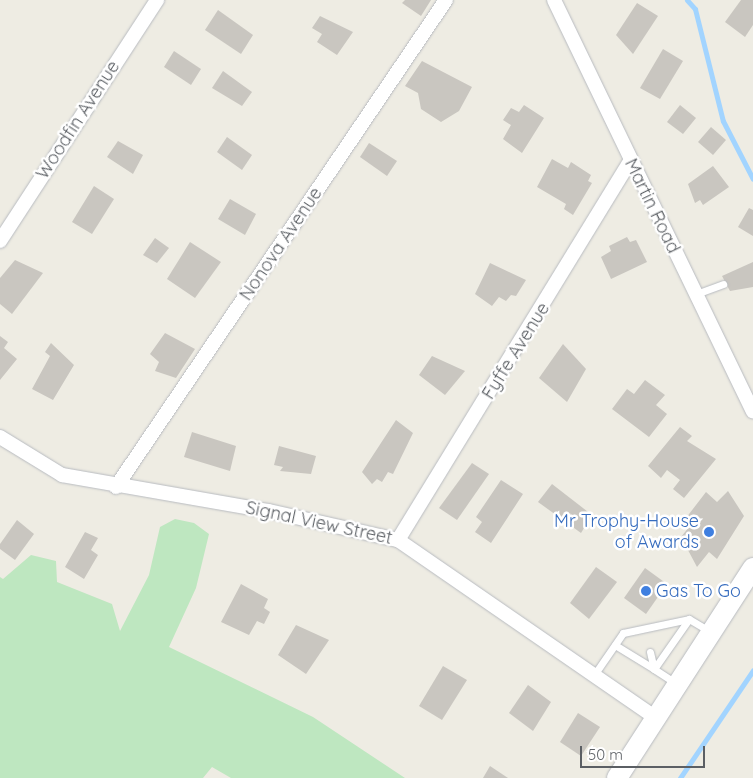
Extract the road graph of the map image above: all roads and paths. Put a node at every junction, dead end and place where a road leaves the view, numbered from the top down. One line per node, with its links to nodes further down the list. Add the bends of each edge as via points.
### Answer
1 (157, 0): 5 (street, Woodfin Avenue)
2 (446, 0): 10 (street, Nonova Avenue)
3 (554, 0): 4 (street, Martin Road)
4 (630, 161): 7 (street, Martin Road); 11 (street, Fyffe Avenue)
5 (0, 241)
6 (723, 284): 7 (lane)
7 (695, 294): 8 (street, Martin Road)
8 (753, 411)
9 (0, 437): 10 (street, Signal View Street, via 62,475)
10 (116, 488): 11 (street, Signal View Street, via 269,511)
11 (398, 540): 18 (street, Signal View Street)
12 (753, 568): 14 (main road)
13 (689, 619): 14 (lane); 15 (lane, via 645,631 623,633); 17 (lane)
14 (712, 632): 19 (main road)
15 (615, 645): 17 (lane); 18 (lane)
16 (650, 652): 17 (lane)
17 (654, 669): 19 (lane)
18 (594, 675): 20 (street, Signal View Street)
19 (678, 685): 20 (main road)
20 (656, 718): 21 (main road)
21 (617, 778)

